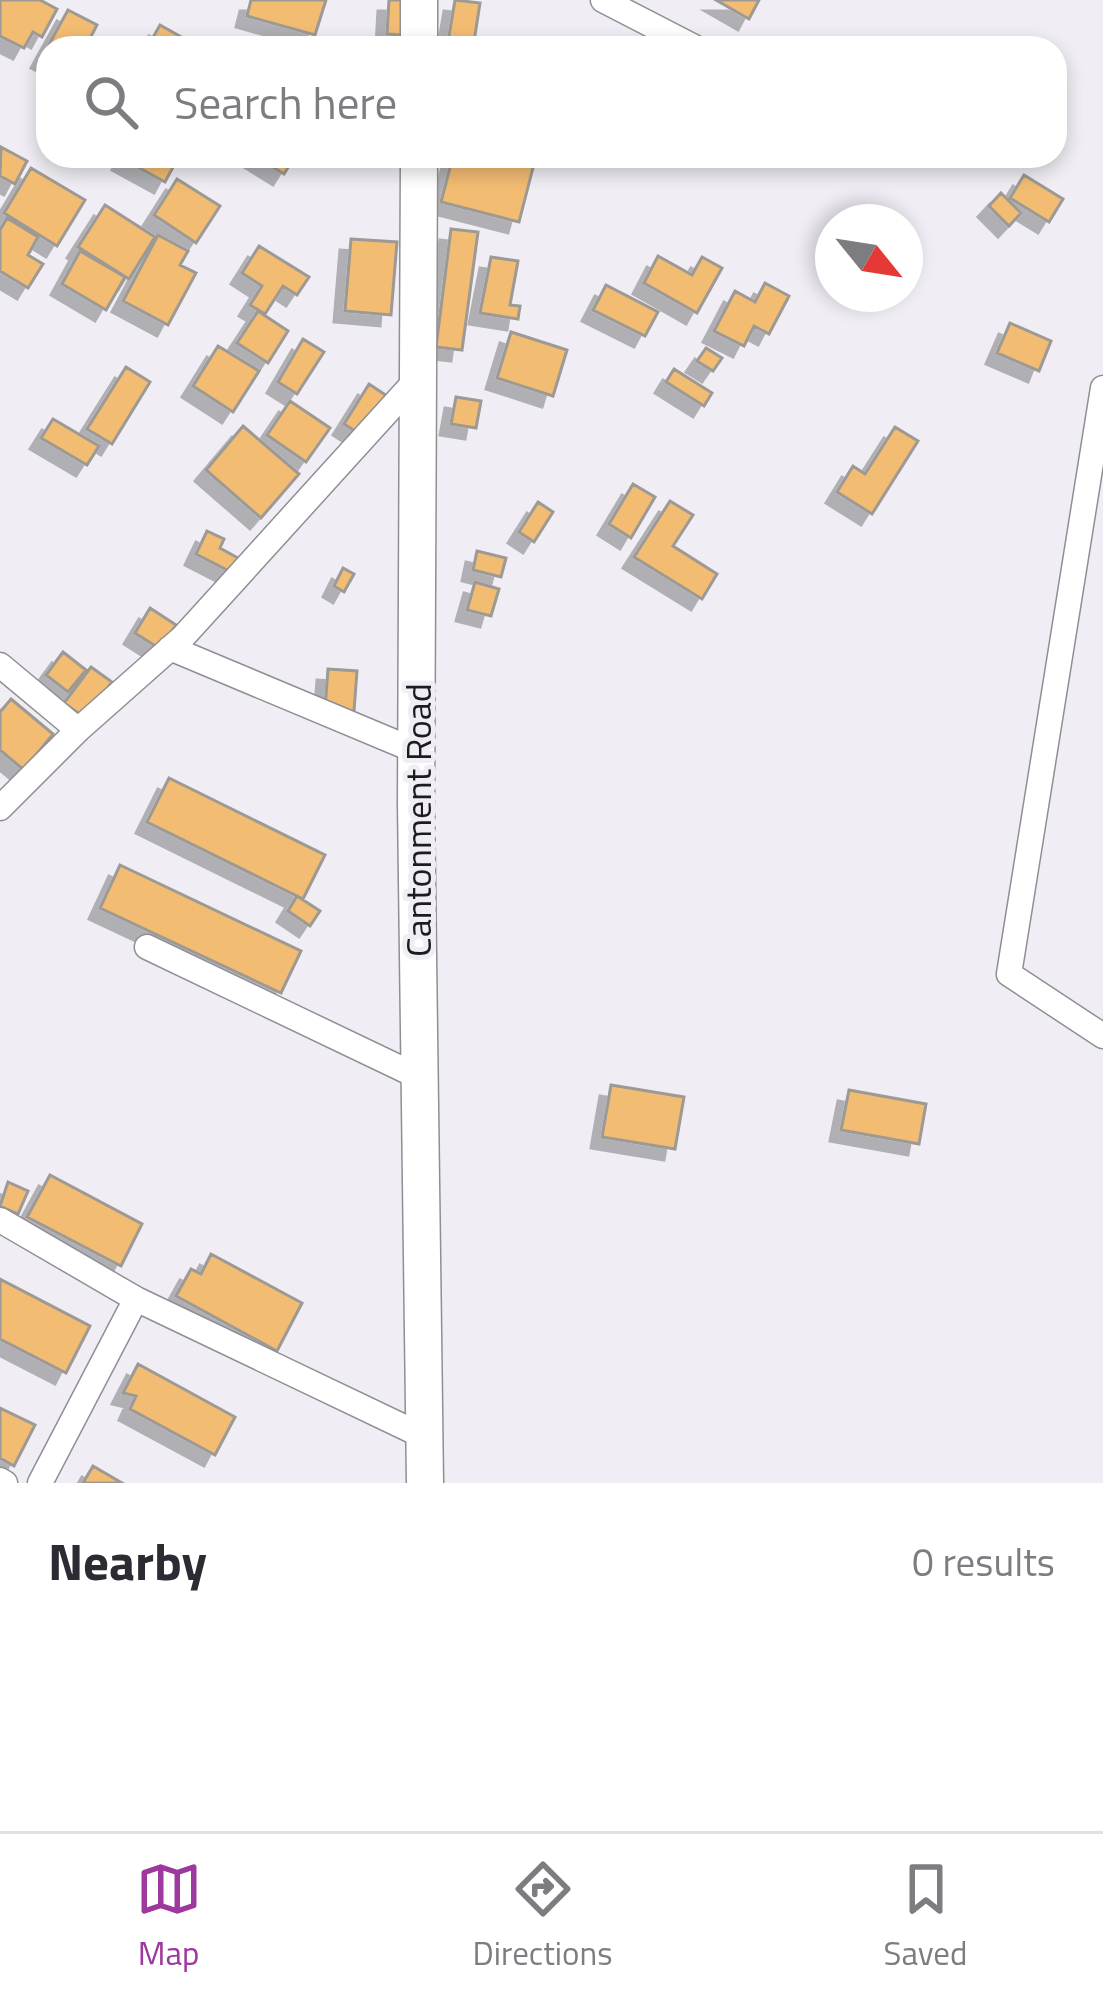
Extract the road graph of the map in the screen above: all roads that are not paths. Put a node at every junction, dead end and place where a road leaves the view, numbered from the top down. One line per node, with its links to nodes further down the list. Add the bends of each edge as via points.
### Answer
1 (419, 0): 3 (street)
2 (604, 0): 4 (street)
3 (419, 36)
4 (673, 36)
5 (419, 168): 6 (street, Cantonment Road)
6 (418, 377): 8 (street); 11 (street, Cantonment Road)
7 (1103, 388): 14 (street, via 1009,974)
8 (170, 648): 10 (street); 11 (street)
9 (0, 665): 10 (street)
10 (78, 730): 12 (street)
11 (416, 751): 15 (street, Cantonment Road)
12 (0, 808)
13 (147, 947): 15 (street)
14 (1103, 1036)
15 (421, 1078): 18 (street, Cantonment Road)
16 (0, 1220): 17 (street)
17 (136, 1299): 18 (street); 19 (street)
18 (427, 1438): 20 (street, Cantonment Road)
19 (40, 1483)
20 (425, 1483)

